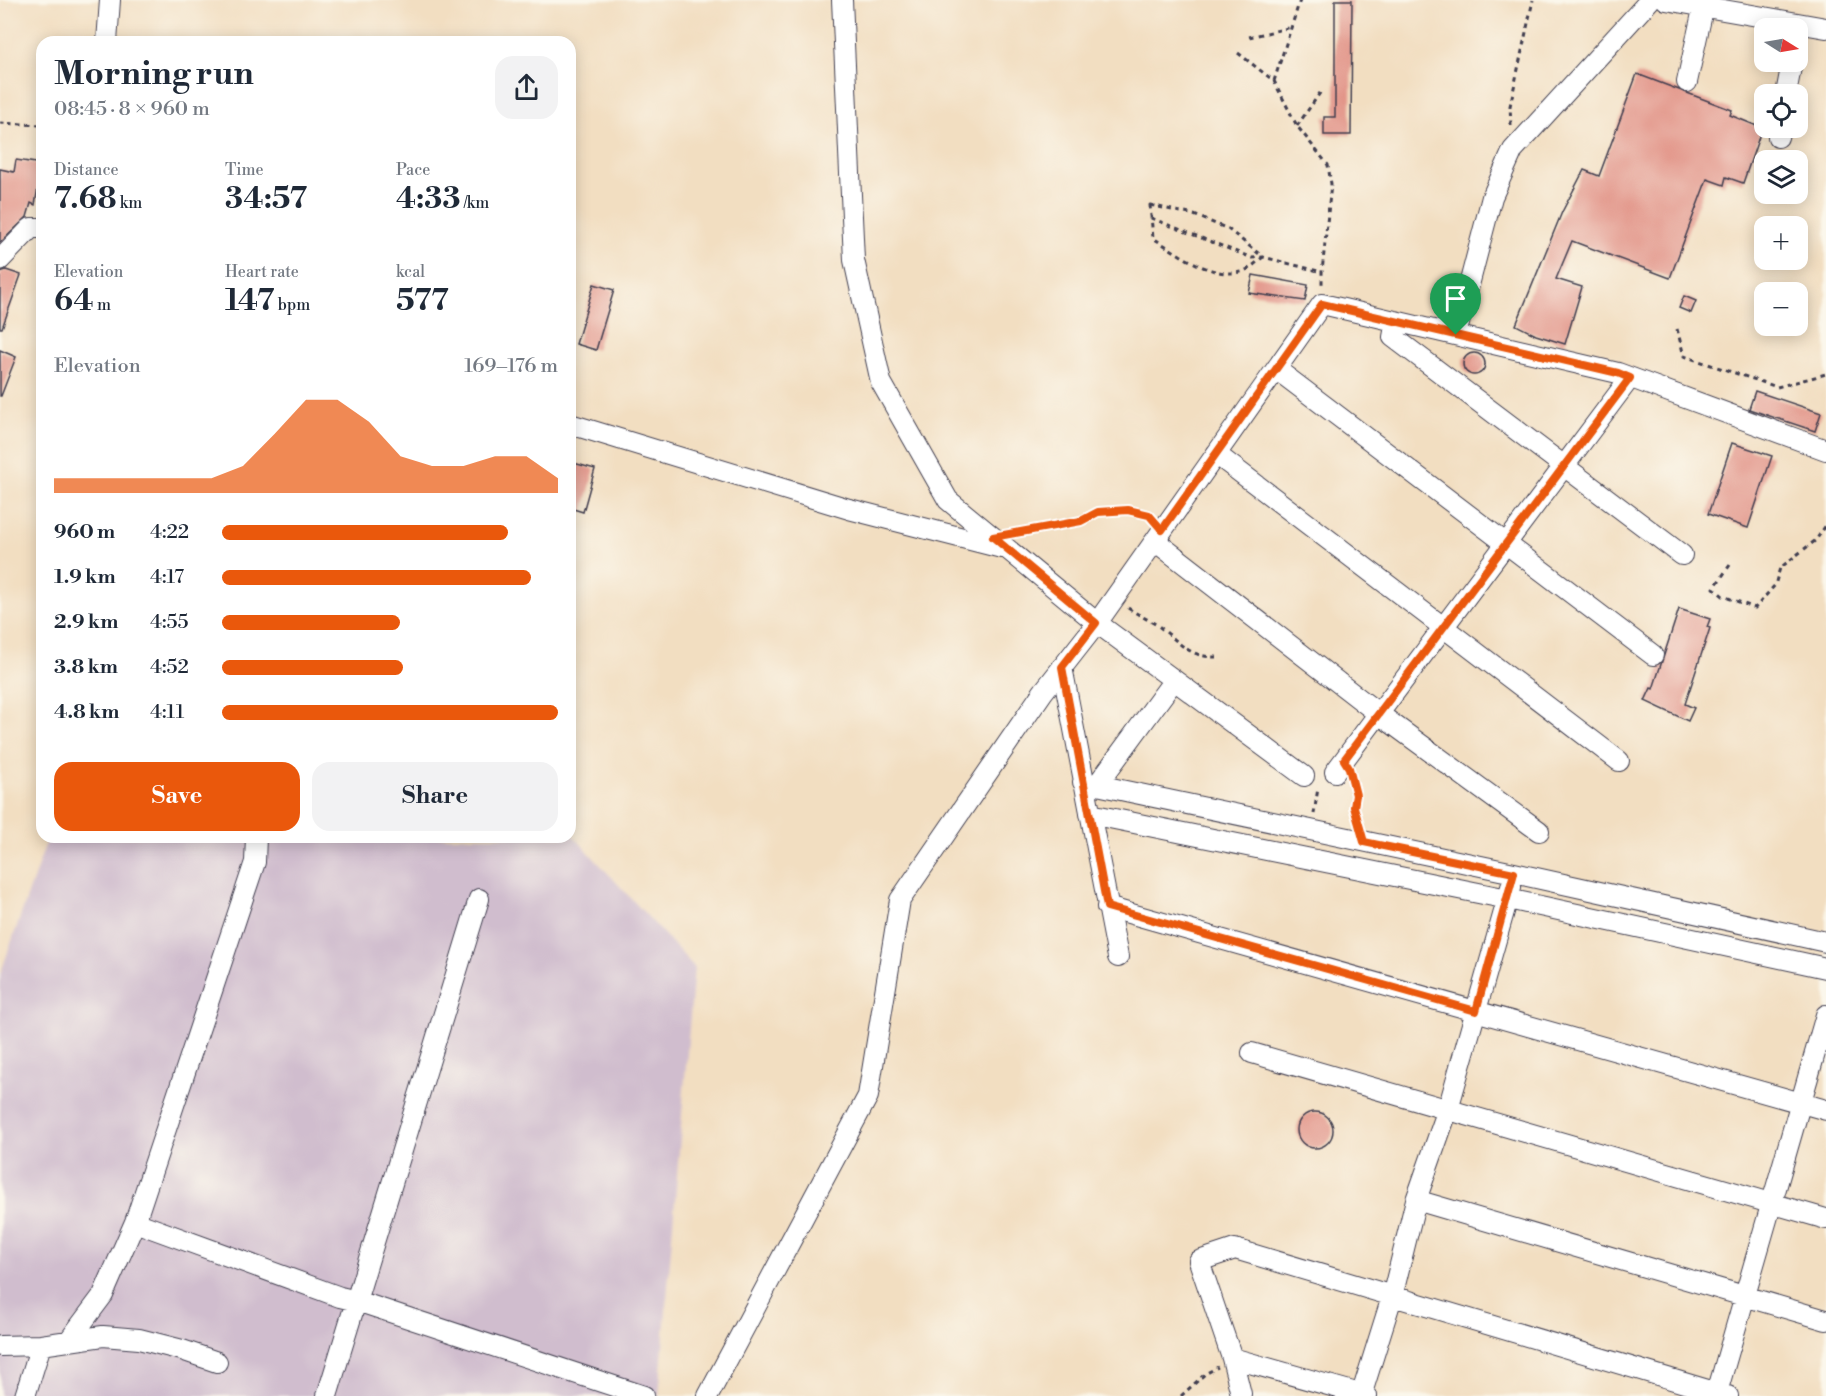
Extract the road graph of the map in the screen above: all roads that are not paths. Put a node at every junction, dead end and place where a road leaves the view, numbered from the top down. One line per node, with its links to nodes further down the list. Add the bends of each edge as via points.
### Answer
1 (110, 0): 9 (street)
2 (842, 0): 22 (street, via 854,260 881,382 948,500)
3 (1650, 0): 14 (street, via 1513,150 1492,197)
4 (1666, 0): 5 (street)
5 (1704, 3): 6 (street); 10 (street)
6 (1758, 18)
7 (1826, 28): 8 (street)
8 (1808, 29)
9 (107, 36)
10 (1687, 82)
11 (36, 228): 12 (street, via 31,228)
12 (0, 260)
13 (1396, 321): 14 (street); 15 (street, via 1322,304); 20 (street, via 1393,336)
14 (1456, 335): 16 (street)
15 (1276, 369): 19 (street); 23 (street)
16 (1630, 378): 18 (street); 20 (street)
17 (576, 426): 22 (street, via 849,509)
18 (1826, 450)
19 (1216, 454): 21 (street); 26 (street)
20 (1564, 466): 23 (street); 24 (street)
21 (1159, 535): 25 (street); 30 (street)
22 (1000, 543): 25 (street)
23 (1506, 544): 26 (street); 27 (street)
24 (1682, 555)
25 (1096, 623): 28 (street); 29 (street)
26 (1443, 628): 30 (street); 31 (street)
27 (1653, 655)
28 (1062, 667): 34 (street); 69 (street, via 900,900 868,1096)
29 (1174, 680): 33 (street); 34 (street)
30 (1379, 714): 32 (street); 36 (street)
31 (1619, 761)
32 (1340, 766)
33 (1304, 776)
34 (1090, 784): 35 (street); 38 (street)
35 (1090, 814): 39 (street); 41 (street)
36 (1539, 831)
37 (256, 843): 54 (street, via 255,862)
38 (1514, 873): 39 (street); 42 (street)
39 (1508, 898): 44 (street); 45 (street)
40 (479, 899): 57 (street)
41 (1107, 907): 43 (street); 45 (street)
42 (1826, 942)
43 (1118, 957)
44 (1826, 968)
45 (1476, 1011): 48 (street); 49 (street)
46 (1826, 1016): 48 (street)
47 (1252, 1053): 49 (street)
48 (1801, 1102): 50 (street); 52 (street)
49 (1448, 1109): 51 (street); 52 (street)
50 (1826, 1110)
51 (1416, 1200): 55 (street); 56 (street)
52 (1772, 1203): 53 (street); 55 (street)
53 (1826, 1219)
54 (135, 1222): 57 (street); 59 (street, via 103,1295)
55 (1745, 1296): 58 (street); 65 (street)
56 (1392, 1297): 62 (street, via 1235,1249 1199,1261); 65 (street); 70 (street)
57 (357, 1301): 67 (street); 68 (street)
58 (1826, 1320)
59 (70, 1339): 60 (street); 63 (street, via 139,1339)
60 (40, 1345): 61 (street); 66 (street)
61 (0, 1346)
62 (1232, 1358): 64 (street); 70 (street)
63 (217, 1362)
64 (1241, 1394)
65 (1720, 1395)
66 (25, 1396)
67 (327, 1396)
68 (644, 1396)
69 (708, 1396)
70 (1363, 1396)

